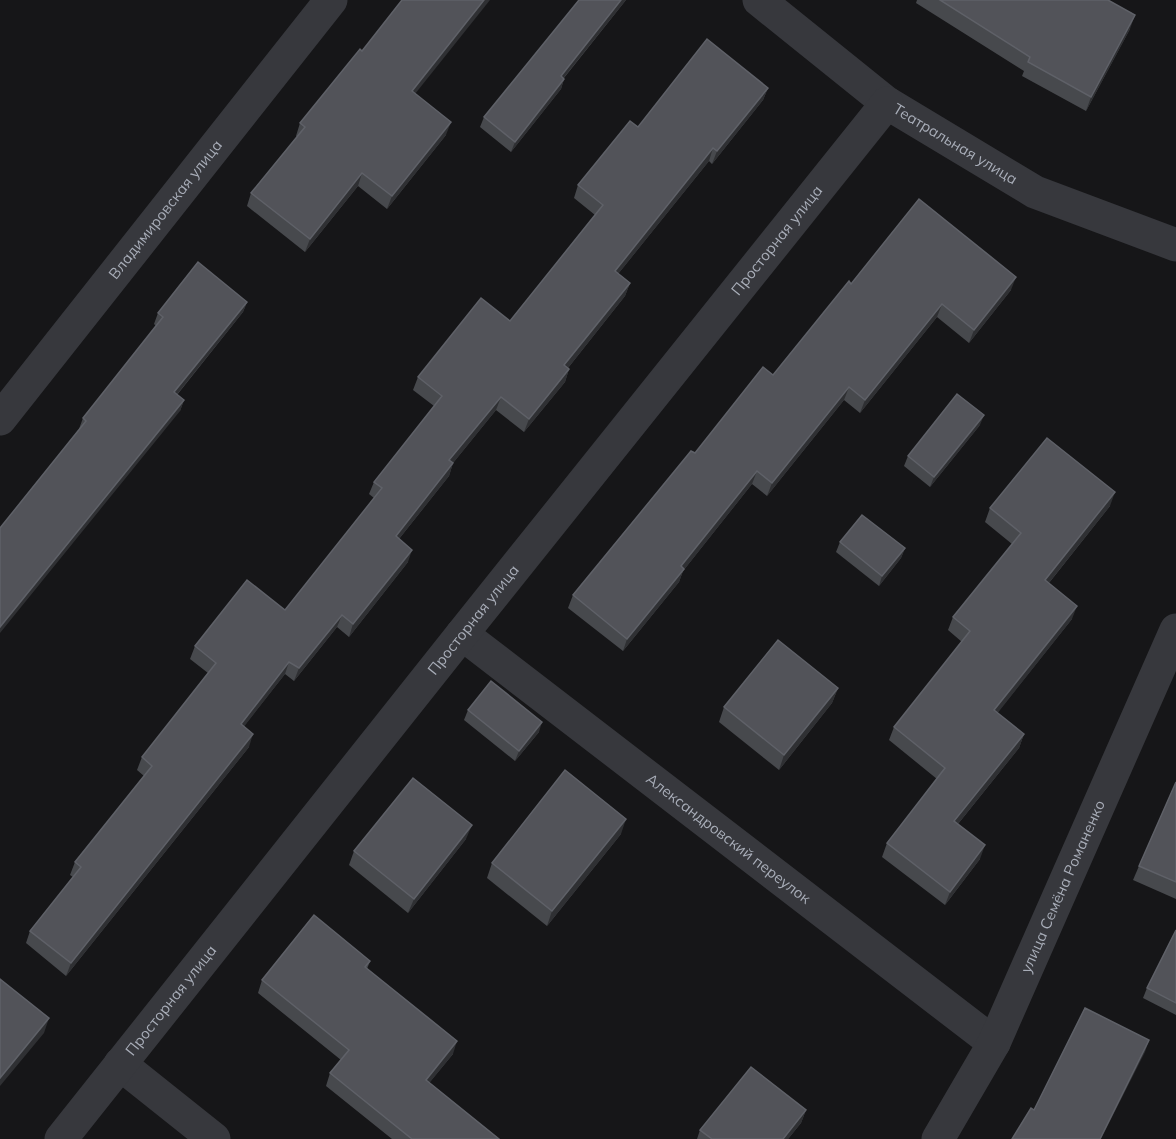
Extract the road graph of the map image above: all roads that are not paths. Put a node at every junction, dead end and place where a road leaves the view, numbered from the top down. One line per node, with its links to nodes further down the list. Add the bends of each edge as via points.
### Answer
1 (331, 0): 5 (street, Владимировская улица)
2 (759, 0): 3 (street, Театральная улица)
3 (887, 103): 4 (street, Театральная улица, via 1035,192); 7 (street, Просторная улица)
4 (1176, 245)
5 (0, 419)
6 (1176, 630): 8 (street, улица Семёна Романенко)
7 (462, 634): 8 (street, Александровский переулок); 9 (street, Просторная улица)
8 (994, 1043): 12 (street, улица Семёна Романенко)
9 (120, 1065): 10 (street, Просторная улица); 11 (street)
10 (61, 1139)
11 (214, 1139)
12 (938, 1139)

